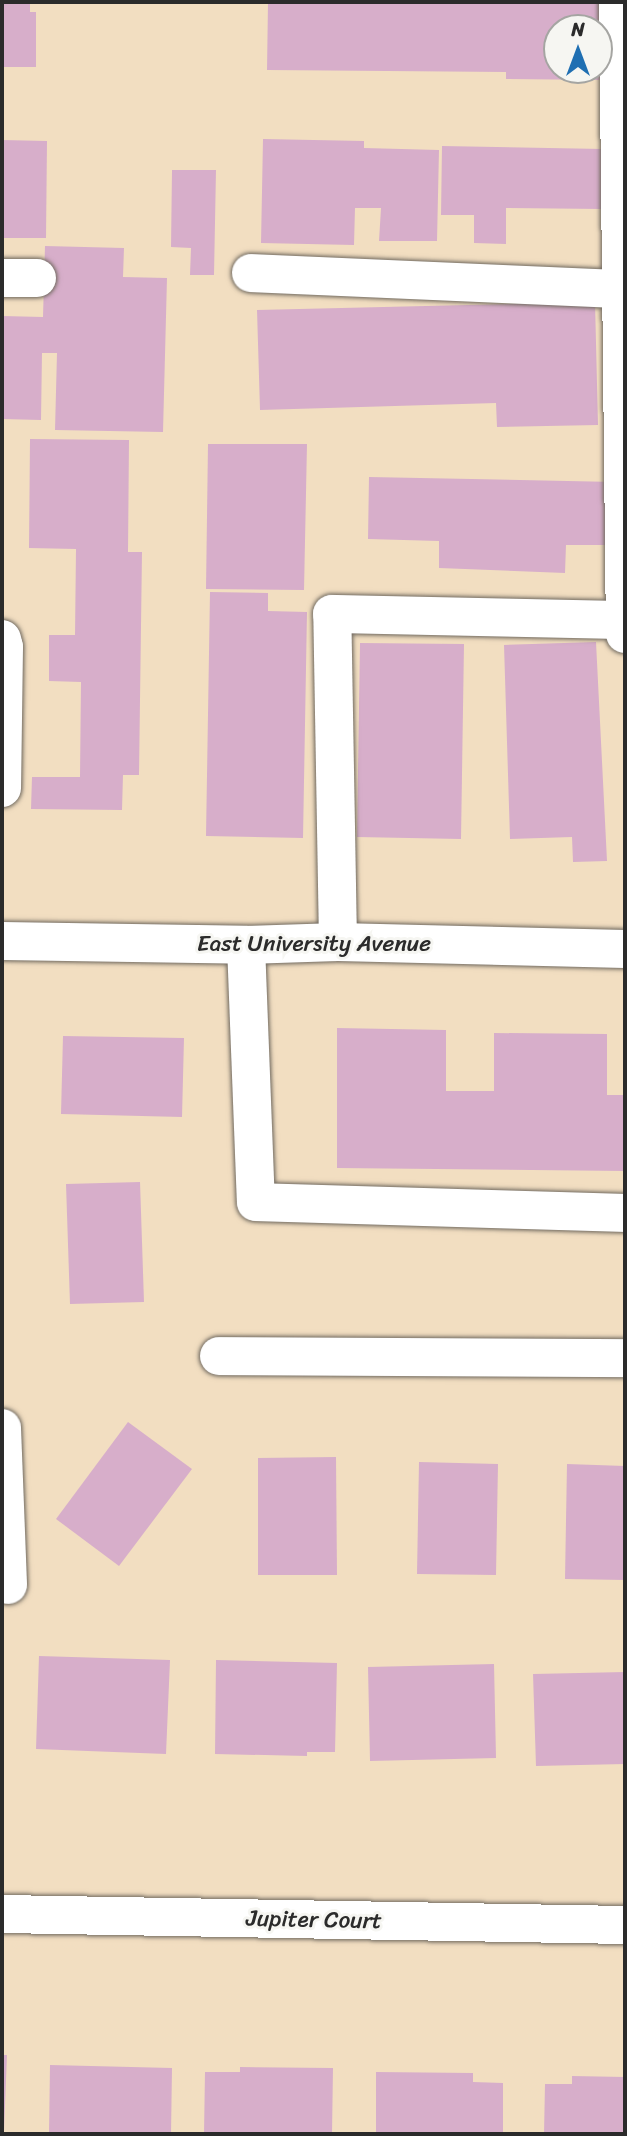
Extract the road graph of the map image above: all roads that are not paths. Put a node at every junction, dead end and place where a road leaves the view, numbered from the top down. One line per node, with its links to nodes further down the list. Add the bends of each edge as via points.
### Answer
1 (618, 2): 3 (street)
2 (251, 273): 3 (street)
3 (622, 289): 4 (street)
4 (624, 436): 5 (street)
5 (625, 620): 6 (street); 10 (street, via 332,614)
6 (625, 634)
7 (2, 639): 8 (street)
8 (2, 788)
9 (2, 941): 11 (street, East University Avenue)
10 (338, 942): 11 (street, East University Avenue); 12 (street, East University Avenue)
11 (246, 945): 13 (street, via 256,1202)
12 (625, 949)
13 (625, 1213)
14 (219, 1356): 15 (street)
15 (625, 1358)
16 (2, 1429): 17 (street)
17 (8, 1585)
18 (2, 1914): 19 (street, Jupiter Court)
19 (625, 1925)

